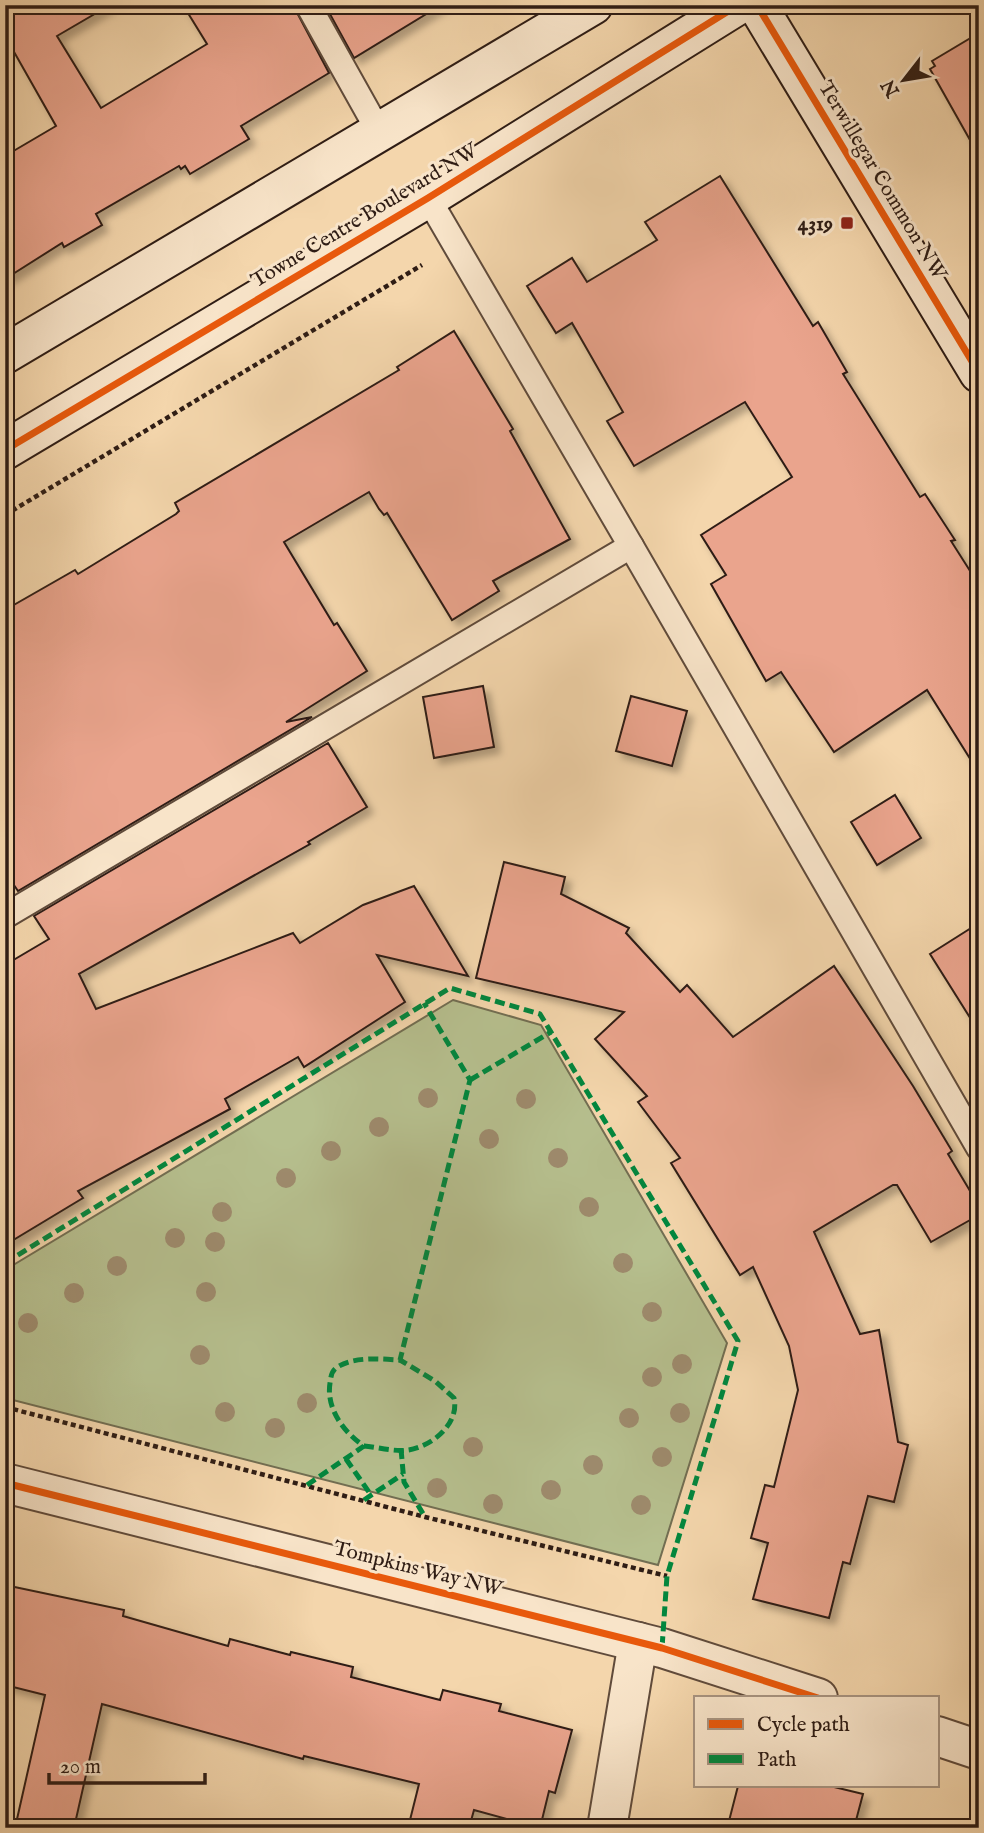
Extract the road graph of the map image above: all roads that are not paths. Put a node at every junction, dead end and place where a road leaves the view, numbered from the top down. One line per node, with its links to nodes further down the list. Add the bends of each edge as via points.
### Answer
1 (308, 5): 5 (lane)
2 (593, 5): 5 (street)
3 (738, 5): 6 (street, Towne Centre Boulevard NW)
4 (757, 5): 8 (street, Terwillegar Common NW)
5 (378, 130): 7 (street)
6 (428, 198): 9 (street, Towne Centre Boulevard NW); 10 (lane)
7 (5, 354)
8 (979, 373)
9 (5, 450)
10 (631, 545): 11 (lane); 12 (lane)
11 (5, 916)
12 (979, 1147)
13 (5, 1483): 14 (street, Tompkins Way NW)
14 (638, 1642): 15 (street, Tompkins Way NW); 18 (street)
15 (812, 1696)
16 (939, 1737): 17 (street)
17 (979, 1750)
18 (607, 1828)

